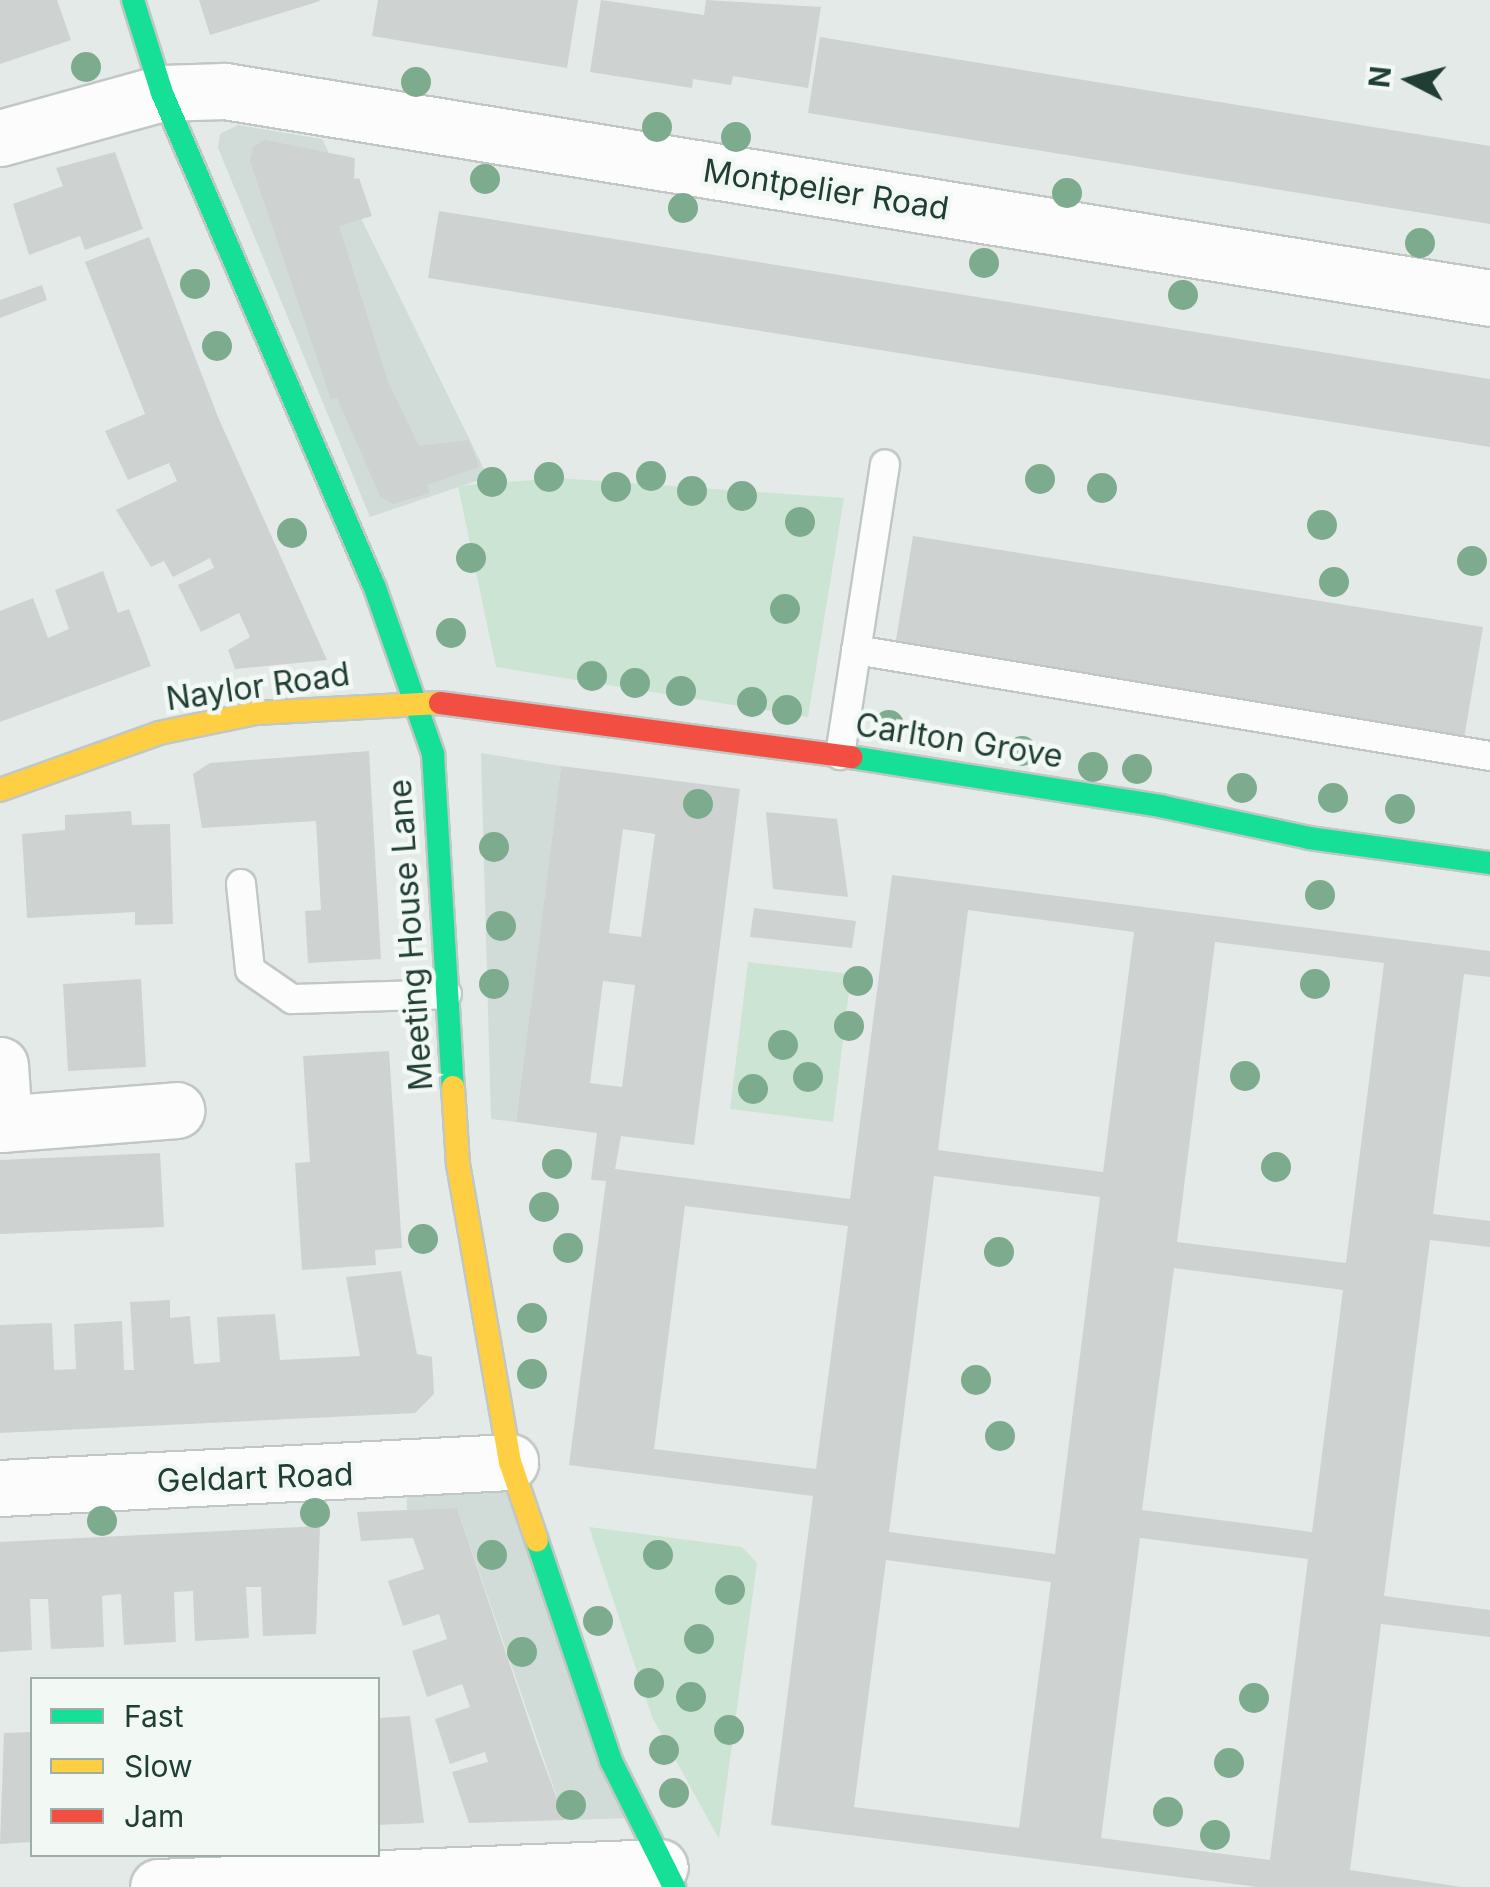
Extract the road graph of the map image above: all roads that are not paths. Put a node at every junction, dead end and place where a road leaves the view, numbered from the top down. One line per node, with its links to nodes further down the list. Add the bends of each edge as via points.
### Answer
1 (133, 0): 2 (street, Meeting House Lane)
2 (162, 93): 3 (street, Montpelier Road); 4 (street, Montpelier Road, via 226,91); 7 (street, Meeting House Lane, via 375,588)
3 (0, 138)
4 (1490, 298)
5 (884, 464): 6 (lane)
6 (856, 650): 8 (lane); 9 (lane)
7 (415, 700): 8 (street, Carlton Grove, via 596,718); 10 (street, Naylor Road, via 256,713 159,733); 13 (street, Meeting House Lane, via 433,754)
8 (840, 755): 11 (street, Carlton Grove)
9 (1490, 756)
10 (0, 790)
11 (1490, 863)
12 (241, 884): 13 (lane, via 250,970 292,999)
13 (447, 994): 17 (street, Meeting House Lane, via 458,1164)
14 (0, 1065): 16 (street)
15 (176, 1110): 16 (street)
16 (2, 1124)
17 (510, 1462): 18 (street, Geldart Road); 19 (street, Meeting House Lane, via 588,1700)
18 (0, 1488)
19 (667, 1877): 20 (street)
20 (158, 1887)

